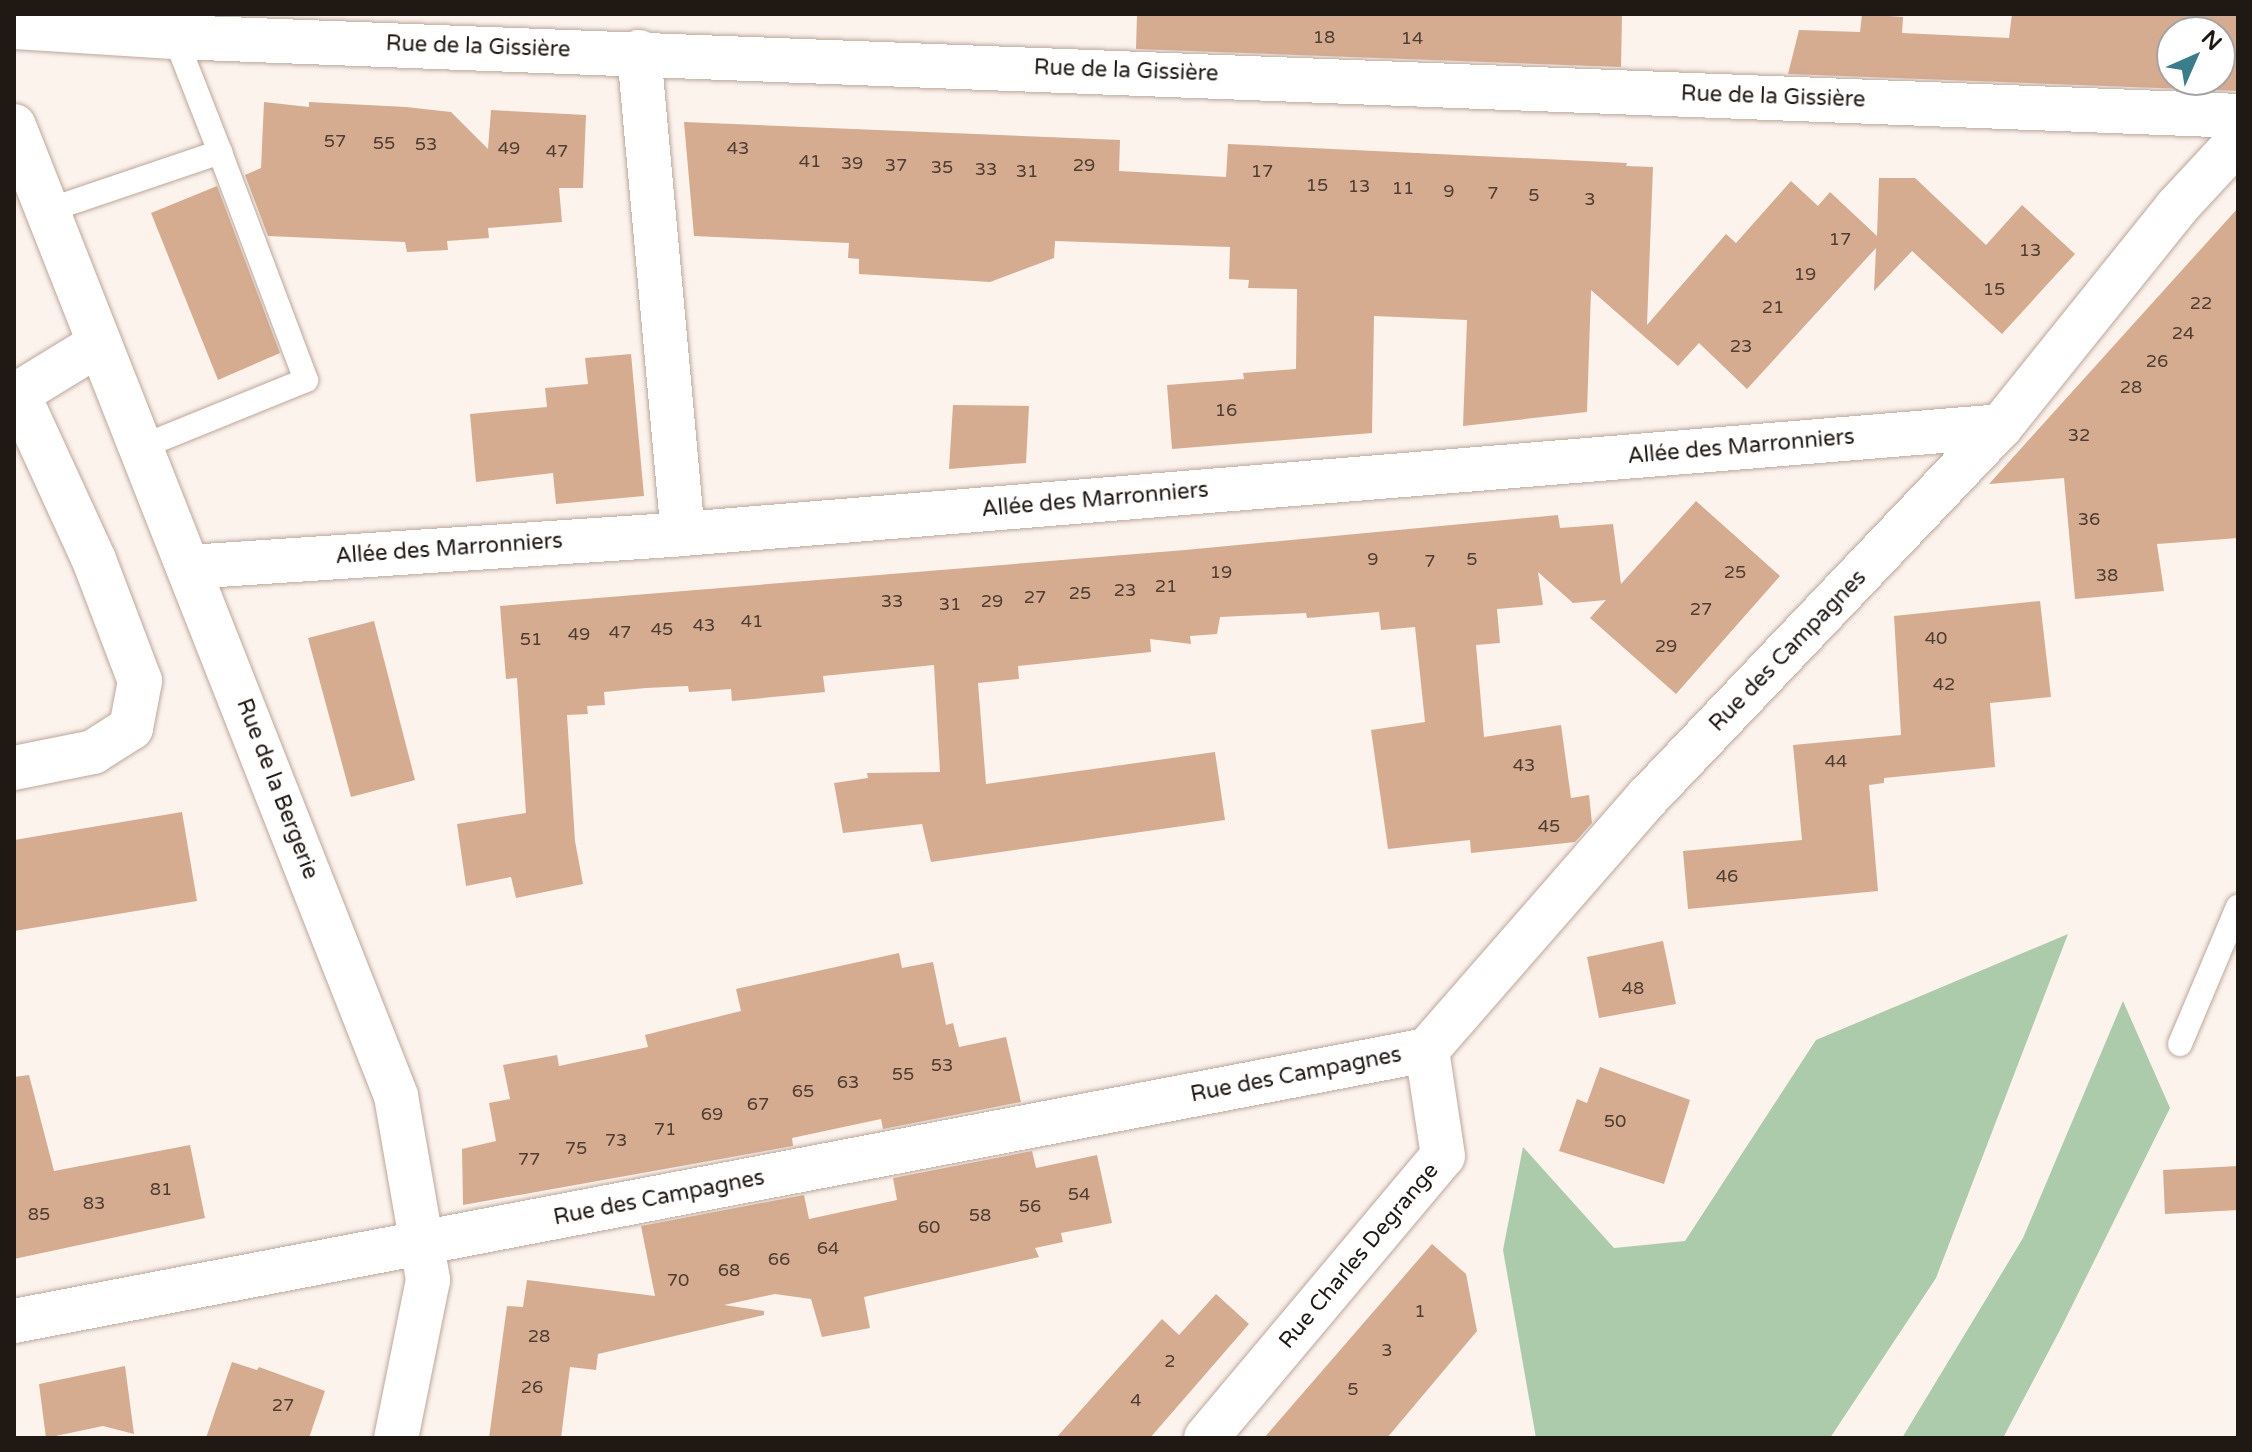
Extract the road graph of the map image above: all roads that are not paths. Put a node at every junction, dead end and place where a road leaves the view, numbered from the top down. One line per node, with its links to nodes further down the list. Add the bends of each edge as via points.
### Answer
1 (14, 27): 2 (street, Rue de la Gissière)
2 (175, 37): 3 (street, Rue de la Gissière); 7 (lane)
3 (639, 52): 4 (street, Rue de la Gissière); 13 (street)
4 (2238, 116)
5 (14, 126): 8 (street, Rue de la Bergerie)
6 (2238, 141): 11 (street, Rue des Campagnes, via 2176,208)
7 (220, 152): 8 (lane); 12 (lane, via 306,380)
8 (46, 211): 9 (street, Rue de la Bergerie)
9 (99, 344): 10 (street); 12 (street, Rue de la Bergerie)
10 (16, 395): 15 (street, via 94,560 140,681 131,728 93,752)
11 (2001, 426): 13 (street, Allée des Marronniers); 18 (street, Rue des Campagnes, via 1647,798)
12 (141, 447): 14 (street, Rue de la Bergerie)
13 (683, 534): 14 (street, Allée des Marronniers)
14 (189, 567): 19 (street, Rue de la Bergerie, via 396,1096)
15 (14, 768)
16 (2238, 907): 17 (lane)
17 (2180, 1044)
18 (1427, 1050): 19 (street, Rue des Campagnes); 22 (street, Rue Charles Degrange, via 1443,1156)
19 (422, 1244): 20 (street, Rue des Campagnes); 21 (street, Rue de la Bergerie, via 428,1280)
20 (14, 1321)
21 (396, 1438)
22 (1206, 1438)

